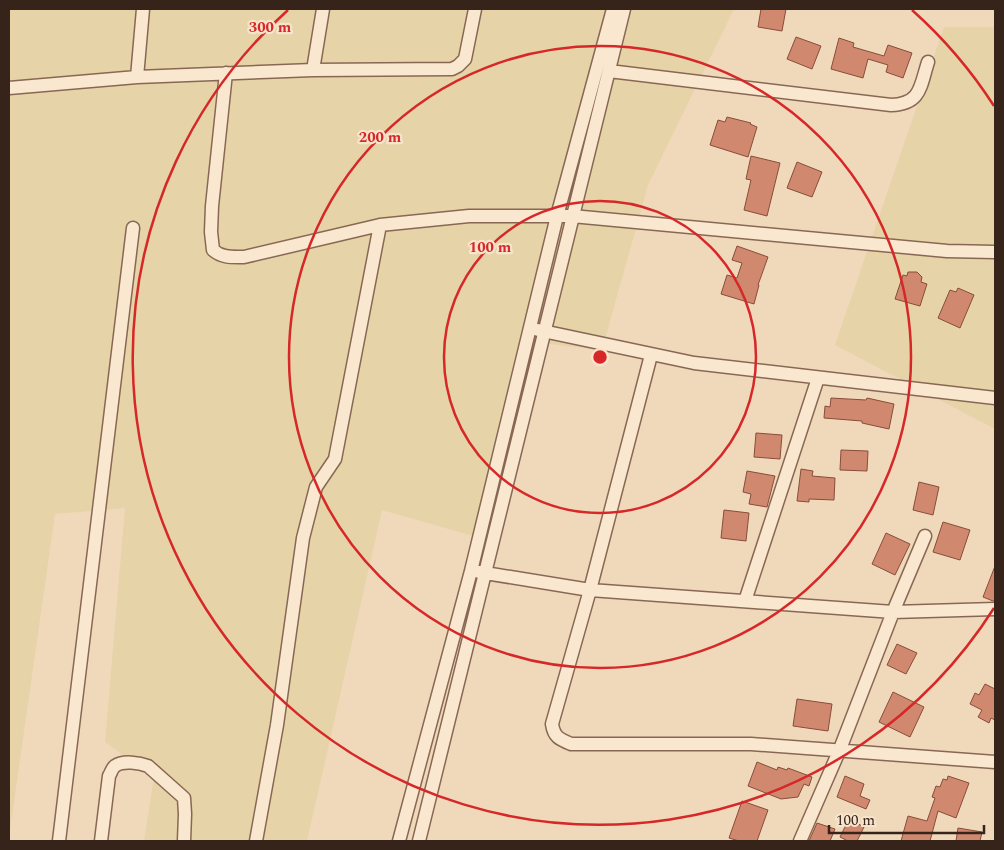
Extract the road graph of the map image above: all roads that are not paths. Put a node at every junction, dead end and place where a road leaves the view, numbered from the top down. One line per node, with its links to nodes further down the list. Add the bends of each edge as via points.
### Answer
1 (143, 9): 10 (street)
2 (323, 9): 7 (street)
3 (475, 9): 7 (street, via 465,59 452,69)
4 (613, 9): 12 (street)
5 (624, 9): 8 (street)
6 (928, 62): 8 (street, via 916,97 904,105)
7 (313, 70): 9 (street)
8 (609, 71): 13 (street)
9 (226, 73): 10 (street); 14 (street, via 212,206 213,250 228,257 244,257)
10 (137, 77): 11 (street)
11 (9, 88)
12 (557, 216): 13 (street); 14 (street, via 469,216); 17 (street)
13 (572, 216): 16 (street, via 947,251); 18 (street)
14 (380, 225): 34 (street, via 335,458 316,487 303,538 277,725)
15 (133, 228): 31 (street)
16 (995, 252)
17 (530, 328): 18 (street); 23 (street)
18 (546, 331): 19 (street); 24 (street)
19 (651, 354): 20 (street, via 694,363); 25 (street)
20 (818, 378): 21 (street); 26 (street)
21 (995, 398)
22 (925, 536): 28 (street)
23 (471, 571): 24 (street); 35 (street)
24 (486, 573): 25 (street); 36 (street)
25 (590, 590): 26 (street); 29 (street, via 552,724 554,735 559,740 571,744 751,744)
26 (745, 601): 28 (street)
27 (995, 609): 28 (street)
28 (893, 612): 29 (street)
29 (840, 750): 30 (street); 37 (street)
30 (995, 762)
31 (59, 841)
32 (101, 841): 33 (street, via 109,776 113,767 126,763 148,766 184,798)
33 (184, 841)
34 (256, 841)
35 (400, 841)
36 (419, 841)
37 (800, 841)

